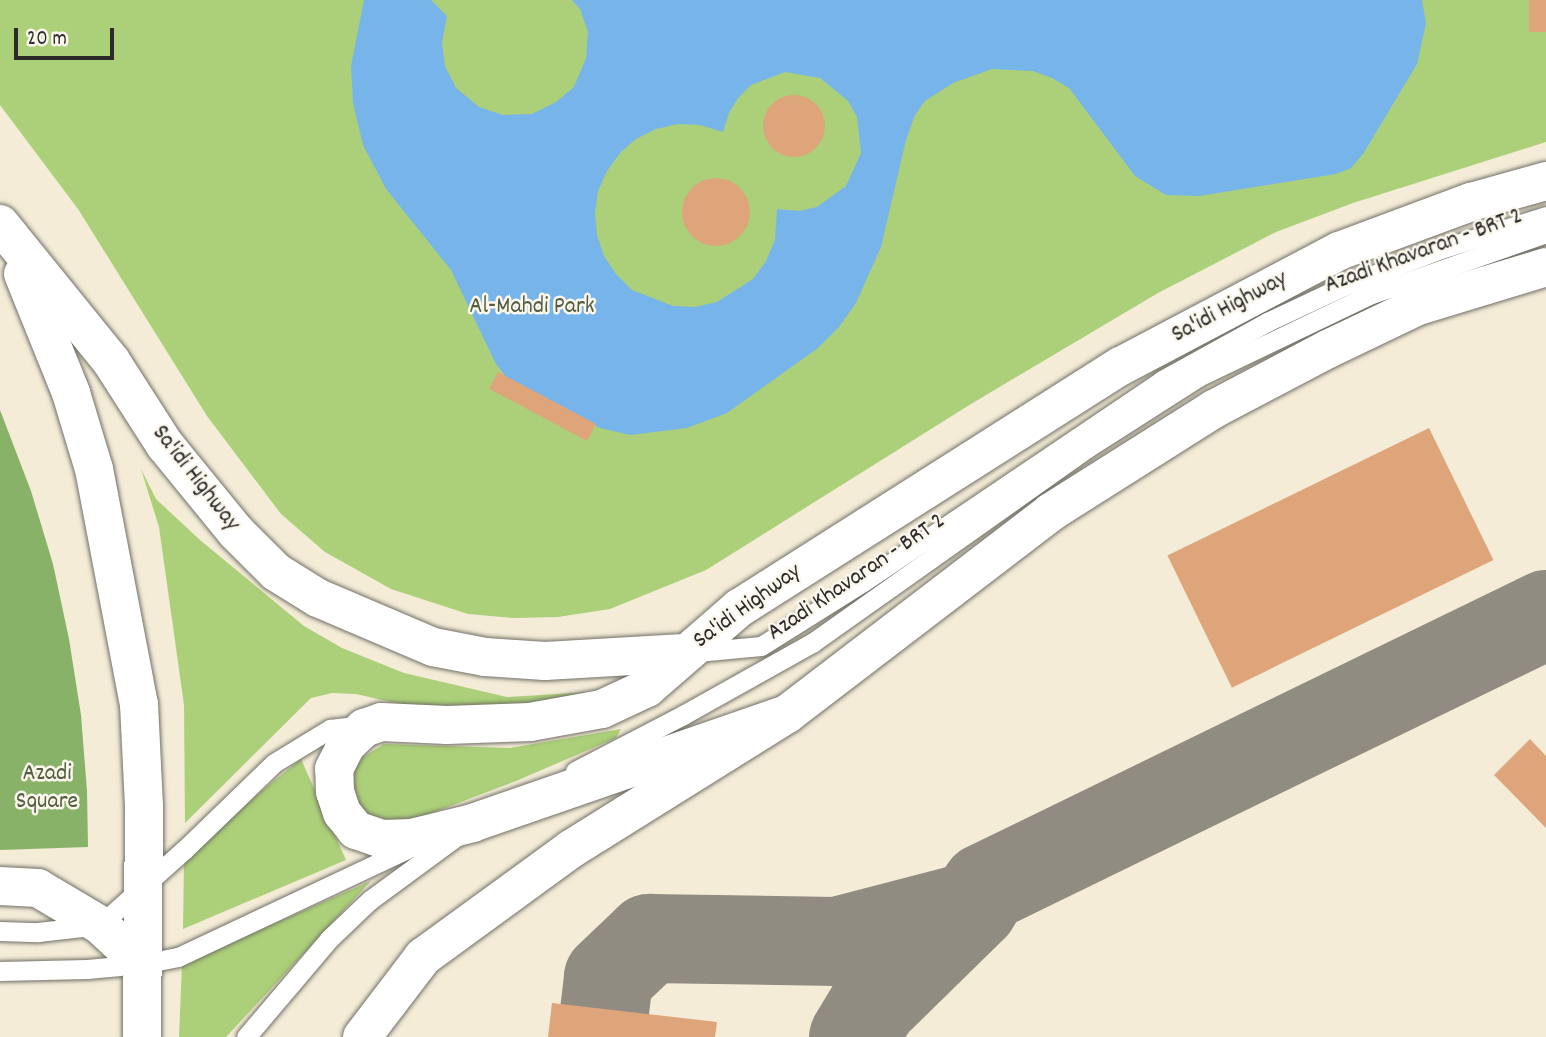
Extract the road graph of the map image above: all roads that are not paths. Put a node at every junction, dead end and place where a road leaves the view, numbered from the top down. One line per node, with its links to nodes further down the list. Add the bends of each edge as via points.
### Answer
1 (1546, 181): 6 (highway, Sa'idi Highway, via 1471,202 1339,251 1121,366 762,593)
2 (1546, 216): 6 (lane, Azadi Khavaran - BRT 2, via 1429,253 1266,322 1162,380 761,646)
3 (0, 224): 6 (highway, Sa'idi Highway, via 111,360 165,445 276,572 318,598 433,647 545,661); 10 (highway, via 42,316 94,470 139,704)
4 (1546, 233): 9 (lane, Azadi Khavaran - BRT 2, via 1369,295 1200,376 1089,447 812,643)
5 (1546, 267): 7 (highway, via 1418,306 1214,409 1051,512)
6 (684, 653): 8 (highway, via 646,688 602,709 530,722)
7 (787, 713): 9 (highway); 18 (highway, via 570,849 423,957)
8 (381, 722): 9 (highway, via 364,728 346,745 334,769 342,813 356,830 382,839 412,838); 10 (lane, via 330,729 274,763)
9 (473, 823): 14 (lane, via 377,861 178,957); 17 (lane, Azadi Khavaran - BRT 2, via 370,900 329,939)
10 (144, 883): 12 (lane); 14 (highway)
11 (0, 886): 12 (highway, via 38,888)
12 (100, 925): 13 (lane); 14 (highway)
13 (0, 931)
14 (142, 964): 15 (lane); 16 (highway)
15 (0, 971)
16 (142, 1037)
17 (246, 1037)
18 (362, 1037)

